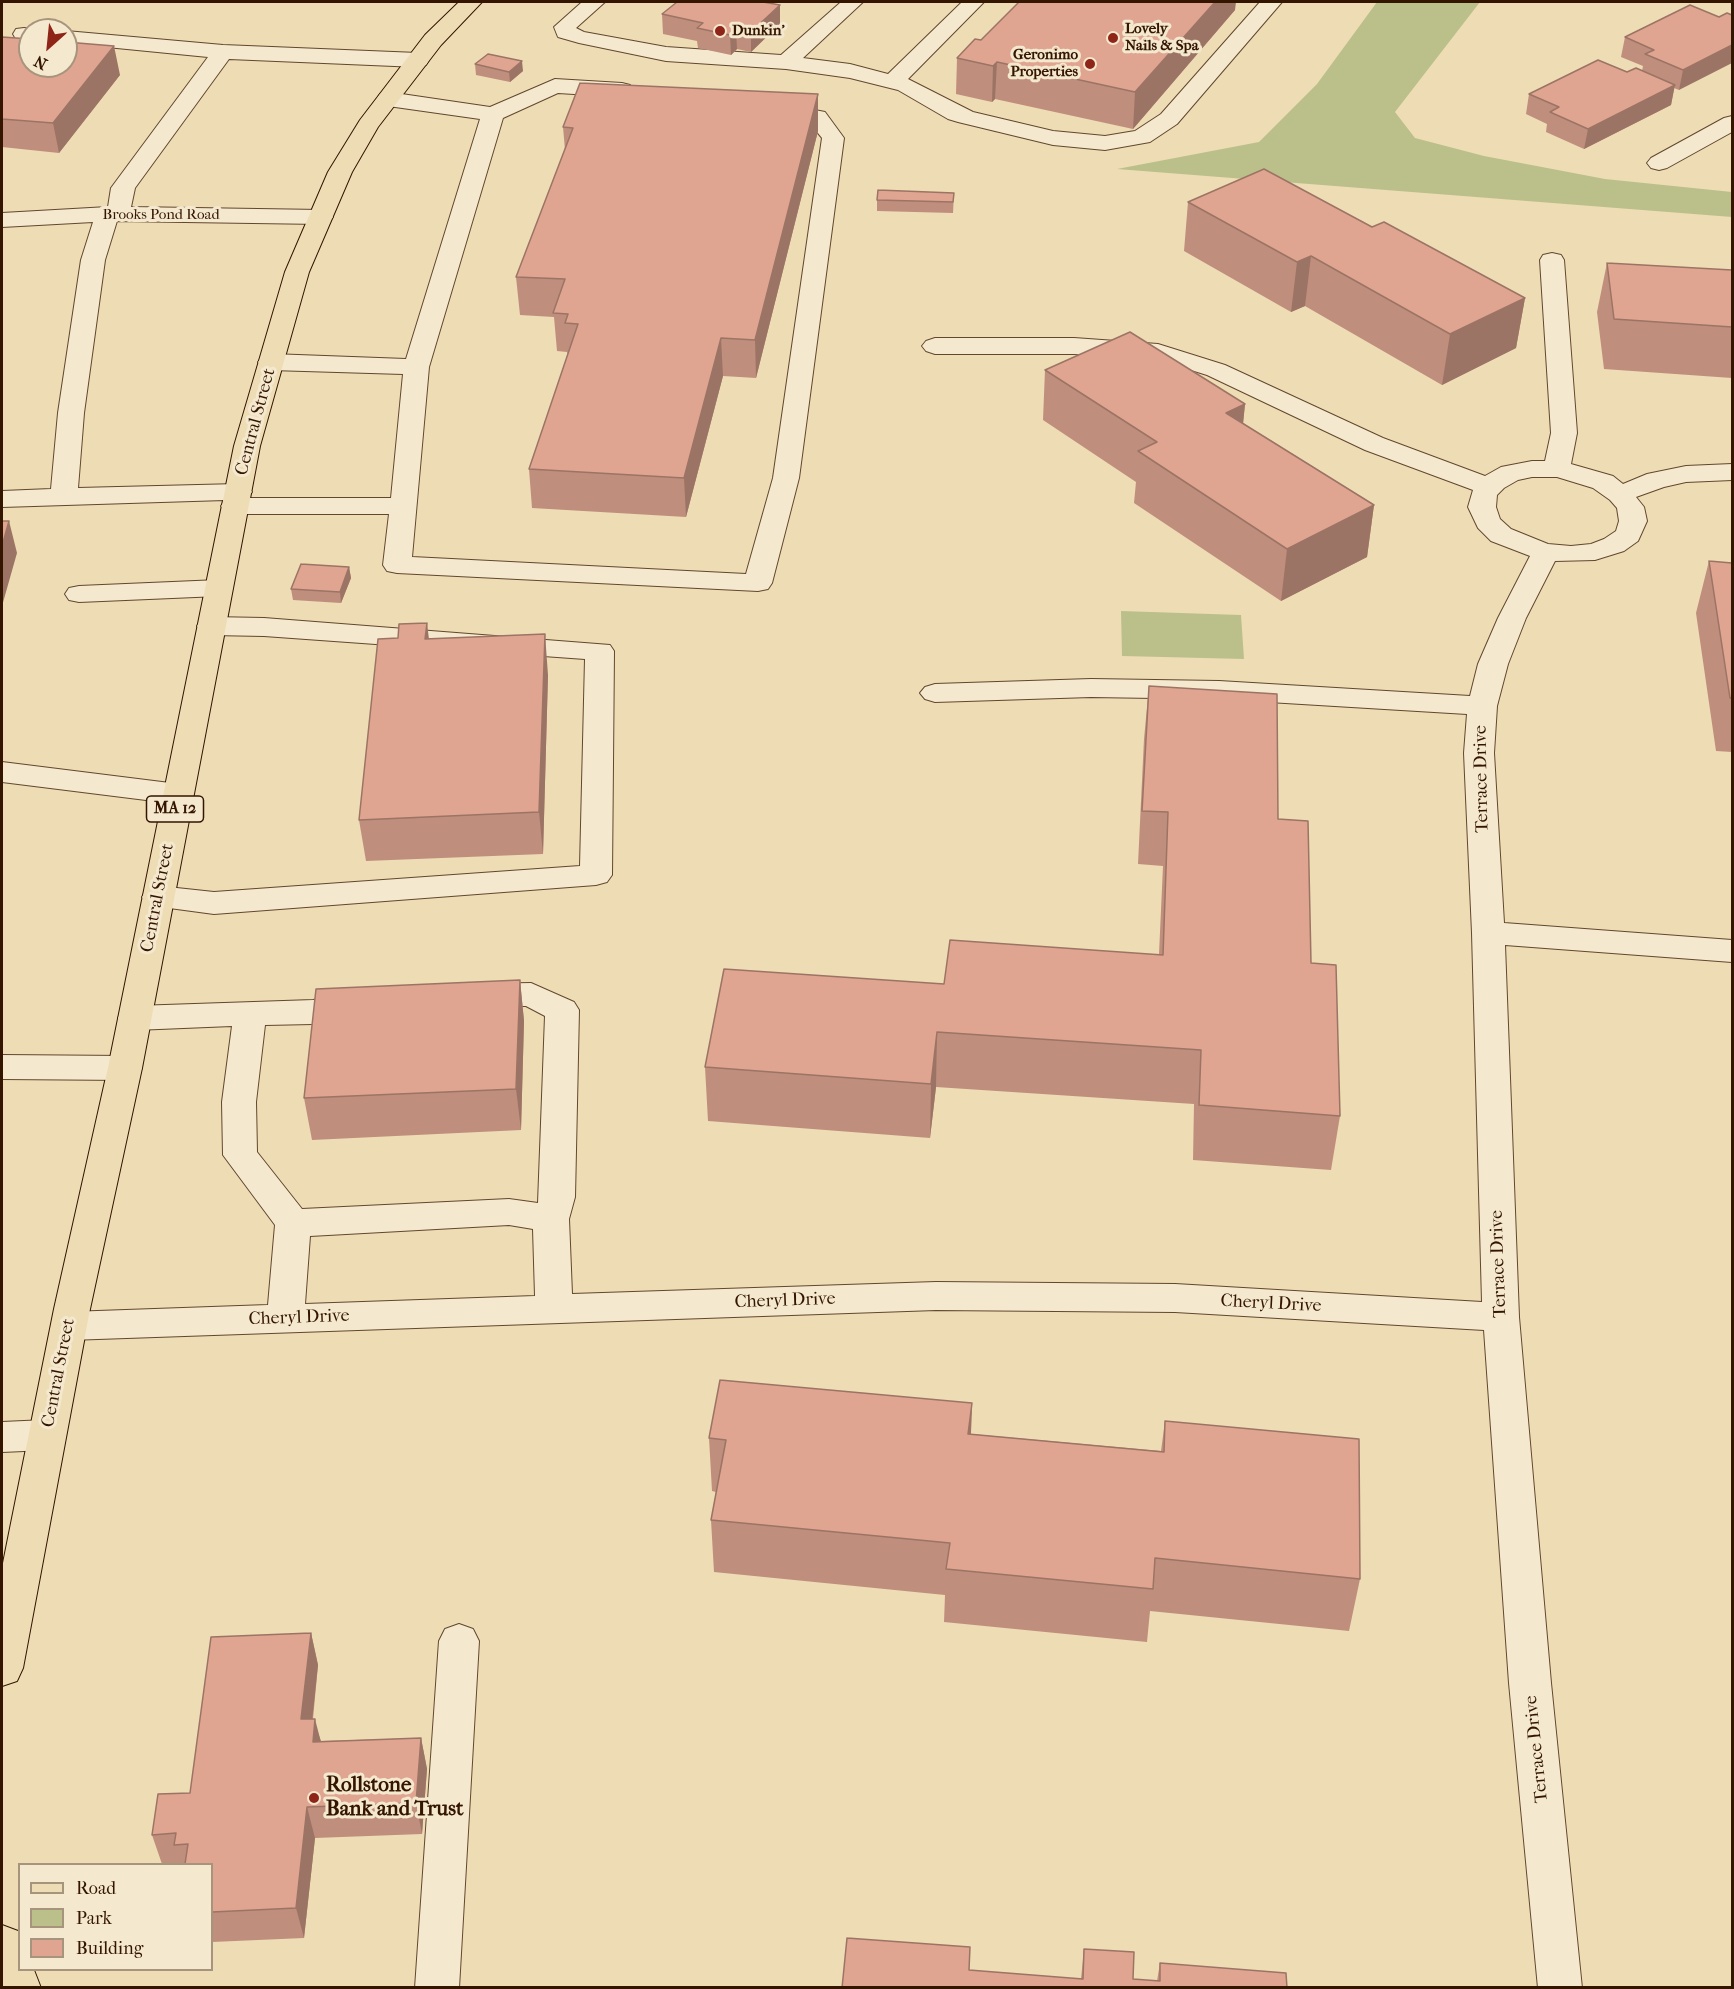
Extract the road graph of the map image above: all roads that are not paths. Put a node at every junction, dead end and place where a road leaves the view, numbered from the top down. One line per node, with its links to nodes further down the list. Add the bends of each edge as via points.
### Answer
1 (471, 2): 10 (main road, Central Street / MA 12)
2 (594, 2): 11 (street, via 566,27 566,32 652,52)
3 (818, 2): 6 (street)
4 (974, 2): 12 (street)
5 (1271, 2): 12 (street, via 1185,103 1152,132 1131,141 1093,143 1053,138 966,117)
6 (849, 5): 11 (street)
7 (612, 14): 11 (street, via 630,28)
8 (78, 38): 9 (street)
9 (223, 52): 10 (street); 19 (street, via 123,188)
10 (418, 60): 14 (main road, Central Street / MA 12)
11 (786, 62): 12 (street)
12 (892, 81)
13 (645, 91): 16 (street, via 555,86)
14 (388, 99): 16 (street); 20 (main road, Central Street / MA 12, via 340,172)
15 (747, 103): 33 (street, via 817,117 832,138 786,478 758,583 397,565)
16 (493, 114): 25 (street)
17 (1732, 123): 18 (street)
18 (1659, 163)
19 (112, 214): 20 (street, Brooks Pond Road); 21 (street, Brooks Pond Road); 30 (street, via 93,260 71,413)
20 (321, 217): 24 (main road, Central Street / MA 12, via 297,272)
21 (2, 220)
22 (1552, 260): 26 (street, via 1564,433)
23 (935, 346): 28 (street, via 1074,346 1158,352 1216,370 1374,444)
24 (271, 362): 25 (street); 32 (main road, Central Street / MA 12)
25 (416, 367): 33 (street)
26 (1557, 470): 28 (street, via 1510,473); 29 (street, via 1592,478)
27 (1732, 472): 29 (street, via 1675,476)
28 (1489, 487): 34 (street, via 1482,507 1488,522 1501,535)
29 (1620, 494): 34 (street, via 1630,507 1633,521 1628,534 1614,545 1595,552)
30 (64, 496): 31 (street); 32 (street)
31 (2, 499)
32 (236, 499): 33 (street); 35 (main road, Central Street / MA 12)
33 (404, 506)
34 (1546, 552): 39 (street, Terrace Drive, via 1512,618 1493,664)
35 (219, 588): 36 (street); 37 (main road, Central Street / MA 12)
36 (79, 594)
37 (211, 626): 41 (main road, Central Street / MA 12); 42 (street, via 600,651 596,875 214,903)
38 (935, 693): 39 (street, via 1091,688 1218,690)
39 (1482, 706): 43 (street, Terrace Drive, via 1479,753)
40 (2, 772): 41 (street)
41 (178, 794): 42 (main road, Central Street / MA 12)
42 (158, 897): 48 (main road, Central Street / MA 12)
43 (1488, 933): 44 (street); 54 (street, Terrace Drive)
44 (1732, 951)
45 (442, 995): 51 (street, via 531,994 561,1010 557,1197)
46 (383, 1003): 47 (street)
47 (250, 1015): 48 (street); 52 (street, via 239,1102 240,1155)
48 (135, 1018): 50 (main road, Central Street / MA 12)
49 (2, 1067): 50 (street)
50 (125, 1068): 56 (main road, Central Street / MA 12)
51 (551, 1219): 52 (street, via 509,1212); 53 (street)
52 (293, 1223): 55 (street)
53 (554, 1309): 54 (street, Cheryl Drive, via 1013,1296 1175,1299); 55 (street, Cheryl Drive)
54 (1501, 1317): 64 (street, Terrace Drive, via 1530,1683)
55 (285, 1318): 56 (street, Cheryl Drive)
56 (69, 1326): 57 (main road, Central Street / MA 12)
57 (46, 1435): 58 (street); 60 (main road, Central Street / MA 12)
58 (2, 1437)
59 (459, 1641): 63 (street)
60 (2, 1668)
61 (2, 1946): 62 (main road)
62 (19, 1988)
63 (437, 1988)
64 (1560, 1988)

